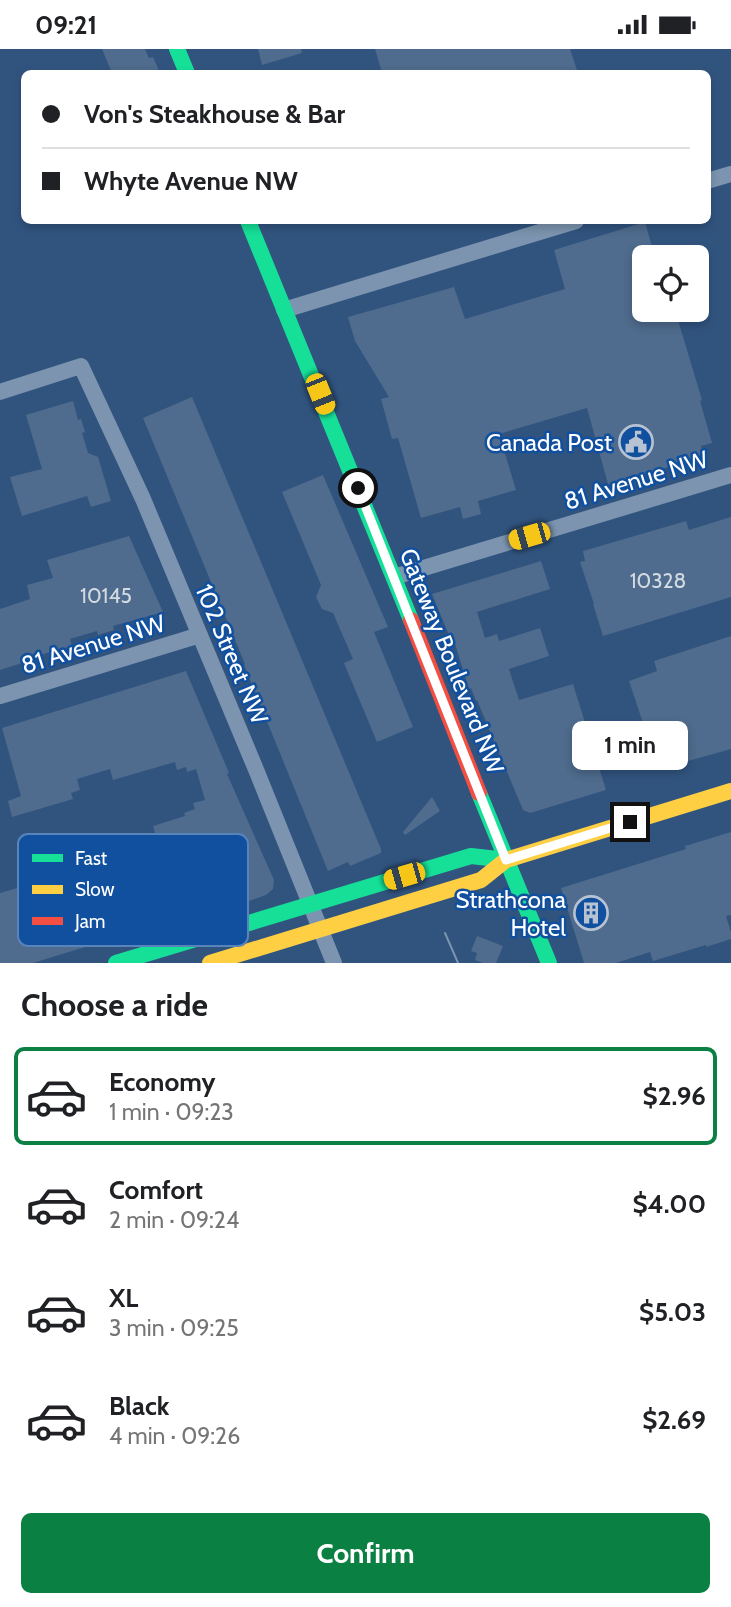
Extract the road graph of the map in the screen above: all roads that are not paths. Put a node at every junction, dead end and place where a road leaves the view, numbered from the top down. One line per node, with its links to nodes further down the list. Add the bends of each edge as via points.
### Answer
1 (177, 49): 2 (main road)
2 (186, 70)
3 (731, 174): 4 (street)
4 (711, 180)
5 (249, 224): 7 (main road, Gateway Boulevard NW)
6 (566, 224): 7 (street)
7 (284, 310): 10 (main road, Gateway Boulevard NW)
8 (0, 391): 11 (street, 102 Street NW, via 81,366)
9 (731, 475): 10 (street, 81 Avenue NW)
10 (394, 577): 14 (main road, Gateway Boulevard NW)
11 (200, 635): 12 (street, 81 Avenue NW); 15 (street, 102 Street NW)
12 (0, 696)
13 (731, 792): 14 (main road)
14 (506, 860): 15 (main road, via 471,856); 17 (main road, via 481,880); 22 (main road, Gateway Boulevard NW)
15 (309, 904): 16 (main road); 17 (street, 102 Street NW)
16 (248, 923)
17 (320, 929): 20 (main road); 21 (street, 102 Street NW)
18 (172, 946): 19 (main road)
19 (116, 963)
20 (210, 963)
21 (334, 963)
22 (549, 963)

